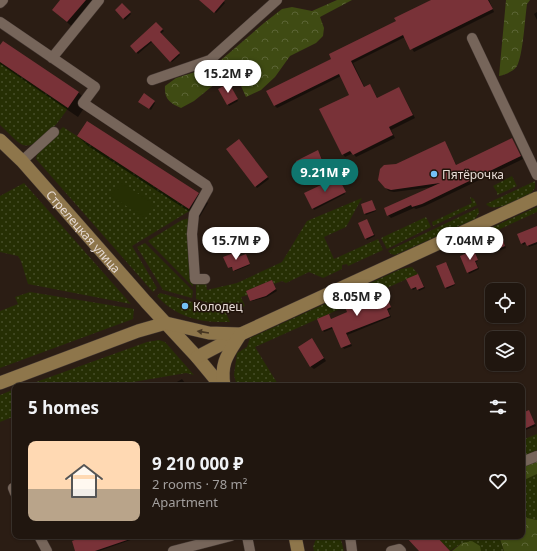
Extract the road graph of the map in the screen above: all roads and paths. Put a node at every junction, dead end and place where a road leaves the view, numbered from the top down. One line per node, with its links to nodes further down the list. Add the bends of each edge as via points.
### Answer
1 (3, 0): 4 (street)
2 (99, 0): 7 (street)
3 (277, 0): 8 (street, via 210,60)
4 (0, 3)
5 (0, 22): 7 (street)
6 (472, 38): 12 (street)
7 (52, 58): 14 (street, via 95,87 83,103 206,185 208,189 194,214 192,234 195,279)
8 (152, 80)
9 (54, 132): 11 (street)
10 (0, 140): 11 (main road, Стрелецкая улица)
11 (22, 161): 15 (main road, Стрелецкая улица)
12 (537, 175)
13 (537, 198): 16 (main road)
14 (205, 279)
15 (166, 323): 16 (main road, one-way to 15, via 209,333); 17 (main road, Стрелецкая улица); 18 (main road)
16 (241, 334): 17 (main road); 20 (main road, via 224,360)
17 (198, 357): 19 (main road, Стрелецкая улица)
18 (0, 383)
19 (219, 383)
20 (223, 383)
21 (537, 456): 22 (street)
22 (525, 461)
23 (41, 539): 28 (street)
24 (219, 539): 29 (street)
25 (248, 539): 30 (street)
26 (296, 539): 31 (main road)
27 (350, 539): 32 (street)
28 (47, 551)
29 (173, 551)
30 (250, 551)
31 (298, 551)
32 (352, 551)
33 (391, 551): 34 (street)
34 (401, 551)

